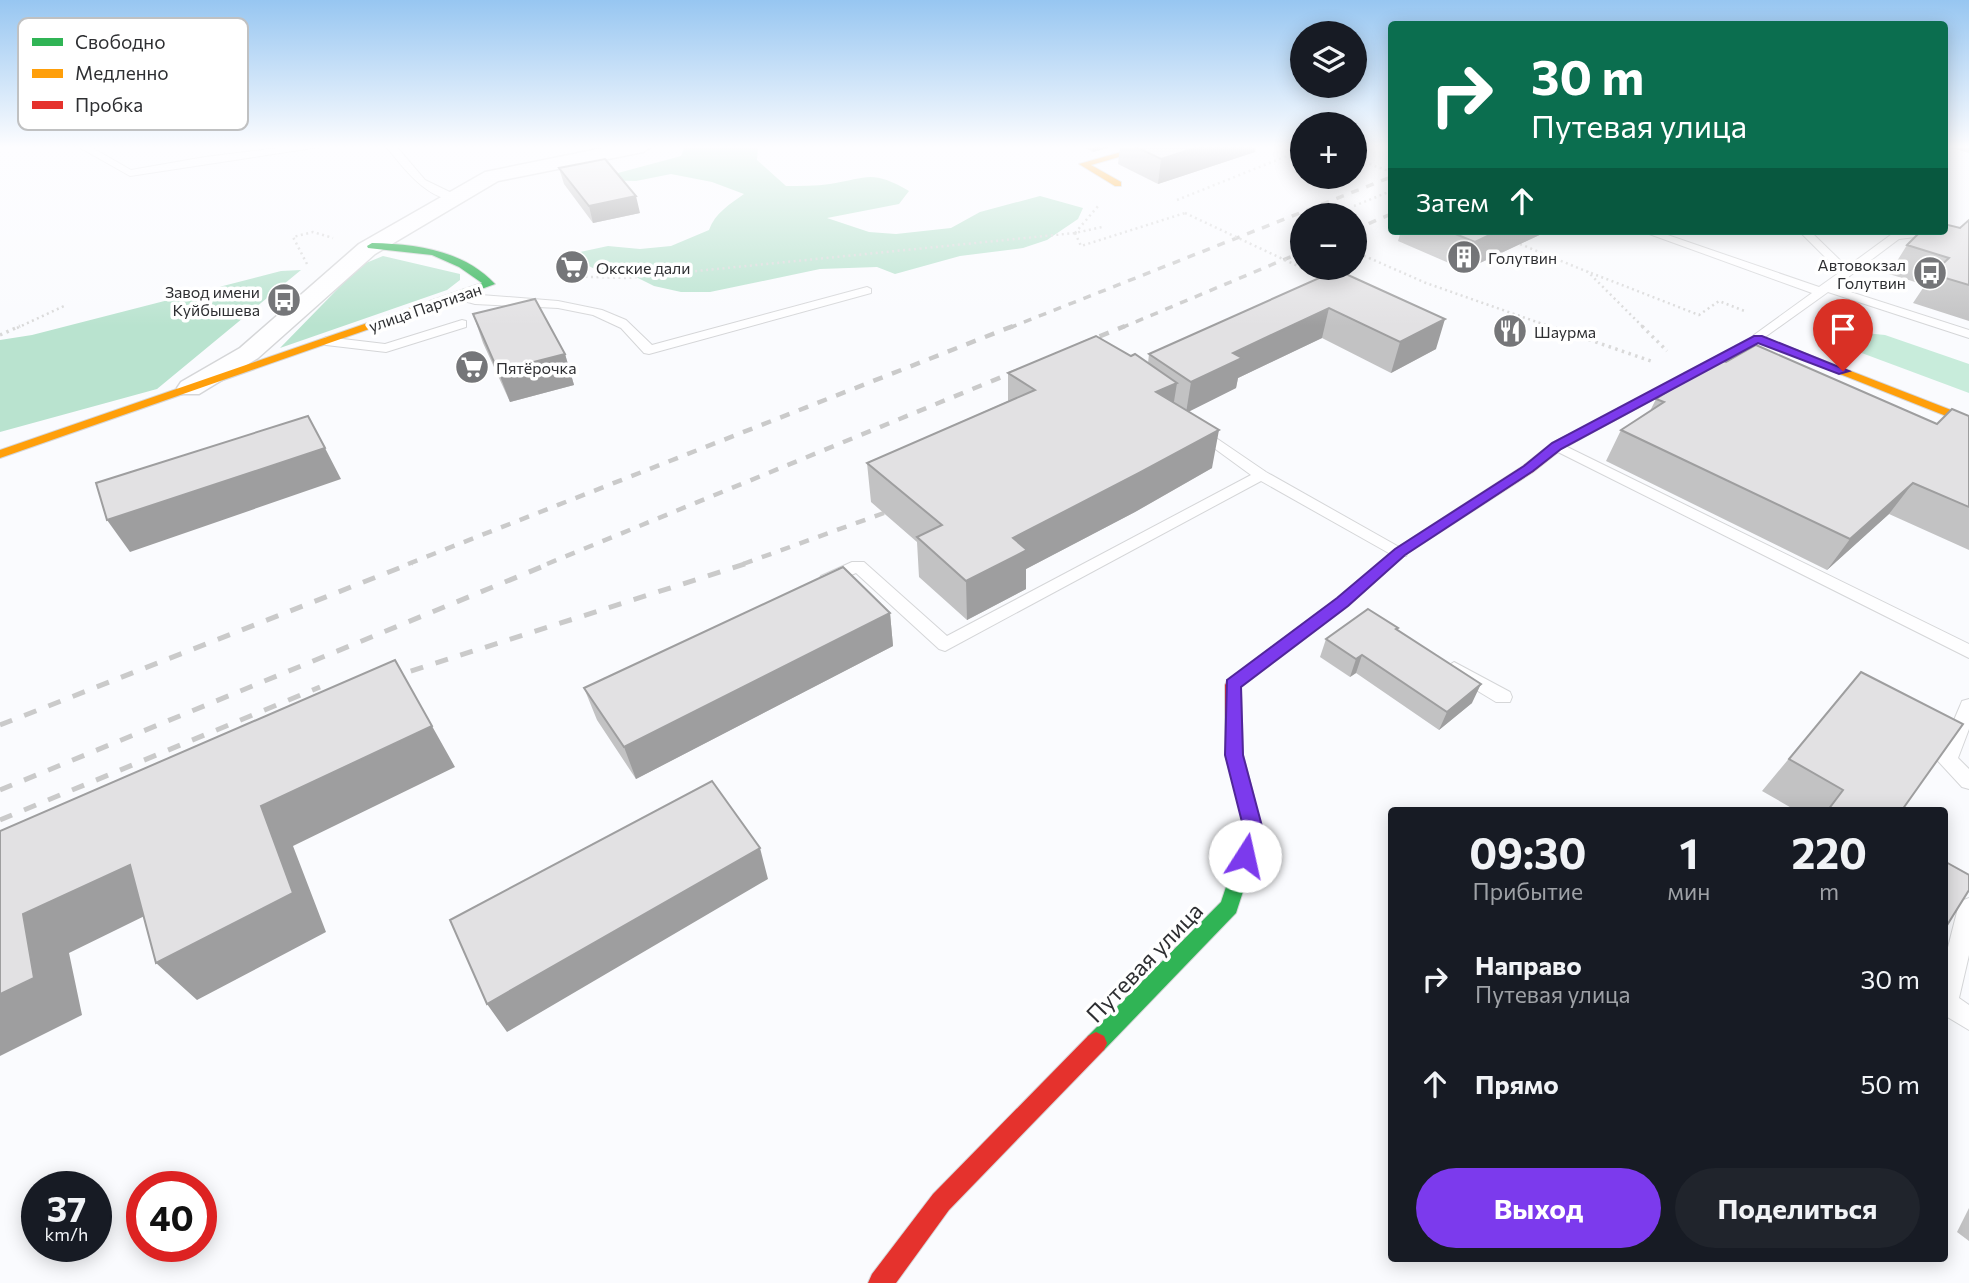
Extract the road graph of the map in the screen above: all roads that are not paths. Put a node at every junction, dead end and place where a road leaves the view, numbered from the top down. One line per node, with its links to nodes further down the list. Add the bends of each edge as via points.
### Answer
1 (440, 206): 5 (street)
2 (1658, 235): 7 (lane)
3 (1808, 235): 6 (lane)
4 (1903, 235): 6 (lane)
5 (372, 243): 9 (street, улица Партизан, via 421,245 451,254 490,285); 14 (street, via 249,353)
6 (1847, 273): 7 (lane)
7 (1824, 290): 11 (lane); 12 (lane)
8 (867, 291): 9 (lane, via 649,350 620,320 563,303 485,303)
9 (455, 297): 13 (street, улица Партизан)
10 (462, 324): 13 (lane, via 386,348)
11 (1969, 334)
12 (1758, 338): 16 (street); 17 (street, Путевая улица)
13 (326, 341): 14 (street, улица Партизан)
14 (190, 388): 18 (street, улица Партизан)
15 (1184, 420): 19 (lane)
16 (1969, 421)
17 (1557, 446): 20 (street, Путевая улица); 22 (lane)
18 (0, 454)
19 (1261, 475): 20 (lane); 21 (lane, via 945,645 858,566)
20 (1400, 552): 31 (street, Путевая улица, via 1348,605 1233,685 1234,755 1254,830 1229,907 941,1202)
21 (808, 589)
22 (1969, 652)
23 (1434, 656): 24 (lane)
24 (1503, 697)
25 (1969, 706): 26 (lane, via 1948,760)
26 (1969, 781)
27 (1969, 908): 28 (lane)
28 (1948, 995)
29 (1948, 1004): 30 (lane)
30 (1969, 1019)
31 (881, 1283)

